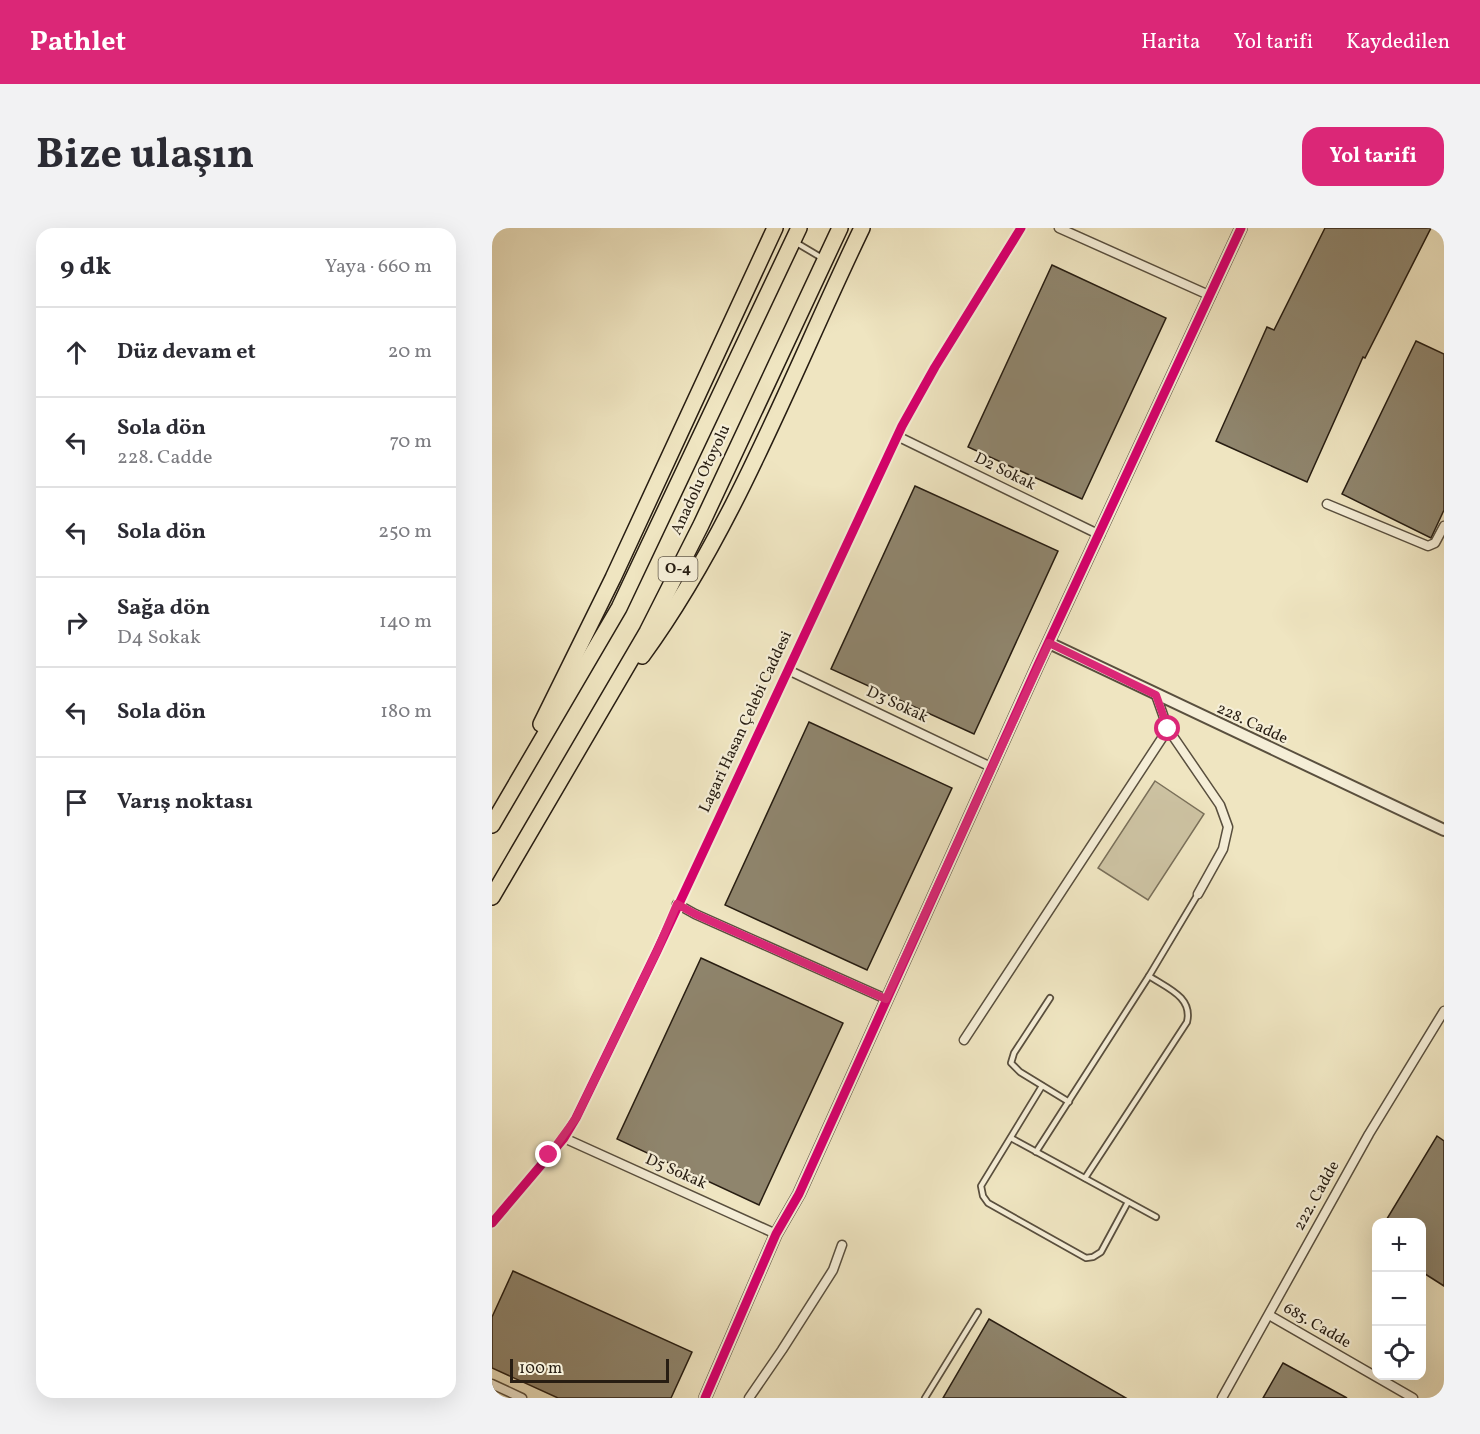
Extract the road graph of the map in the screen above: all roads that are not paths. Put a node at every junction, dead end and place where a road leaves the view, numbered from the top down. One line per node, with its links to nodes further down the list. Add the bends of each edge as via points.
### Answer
1 (775, 228): 20 (highway, via 613,578)
2 (840, 228): 8 (highway, Anadolu Otoyolu / O-4)
3 (862, 228): 17 (highway, via 715,538 669,619)
4 (1021, 228): 10 (street, Lagari Hasan Çelebi Caddesi)
5 (1059, 228): 9 (street)
6 (1241, 228): 9 (street)
7 (796, 235): 8 (lane); 20 (highway, Anadolu Otoyolu / O-4, via 619,608)
8 (825, 260): 17 (highway, Anadolu Otoyolu / O-4, via 696,535)
9 (1211, 296): 13 (street)
10 (897, 436): 13 (street, D2 Sokak); 15 (street, Lagari Hasan Çelebi Caddesi)
11 (1327, 504): 12 (street, via 1428,546 1435,543)
12 (1444, 526)
13 (1100, 535): 14 (street)
14 (1049, 643): 16 (street, 228. Cadde); 19 (street)
15 (788, 670): 19 (street, D3 Sokak); 24 (street, Lagari Hasan Çelebi Caddesi)
16 (1156, 695): 18 (street); 21 (street, 228. Cadde)
17 (602, 712): 23 (highway, Anadolu Otoyolu / O-4)
18 (1168, 729): 22 (street, via 1220,805 1228,827 1223,849); 29 (street)
19 (993, 768): 27 (street)
20 (492, 824)
21 (1444, 830)
22 (1198, 894): 25 (lane)
23 (492, 897)
24 (677, 904): 27 (street); 32 (street, Lagari Hasan Çelebi Caddesi)
25 (1149, 976): 31 (lane); 35 (lane, via 1185,1002 1189,1011 1187,1022)
26 (1050, 998): 30 (lane, via 1011,1063)
27 (886, 999): 39 (street, via 799,1194)
28 (1444, 1011): 42 (street, 222. Cadde, via 1369,1134)
29 (964, 1040)
30 (1042, 1086): 31 (lane); 33 (lane)
31 (1069, 1102): 34 (lane)
32 (564, 1138): 38 (street, Lagari Hasan Çelebi Caddesi); 39 (street, D5 Sokak)
33 (1011, 1138): 34 (lane); 36 (lane, via 981,1186 983,1196 988,1203 1086,1258 1101,1252)
34 (1036, 1152): 35 (lane)
35 (1085, 1178): 36 (lane)
36 (1128, 1202): 37 (lane)
37 (1156, 1217)
38 (492, 1223)
39 (776, 1234): 45 (street)
40 (842, 1245): 46 (street, via 833,1269)
41 (978, 1311): 47 (lane)
42 (1269, 1315): 48 (street, 222. Cadde); 49 (street, 685. Cadde)
43 (492, 1384): 44 (street)
44 (522, 1398)
45 (705, 1398)
46 (749, 1398)
47 (925, 1398)
48 (1222, 1398)
49 (1413, 1398)

